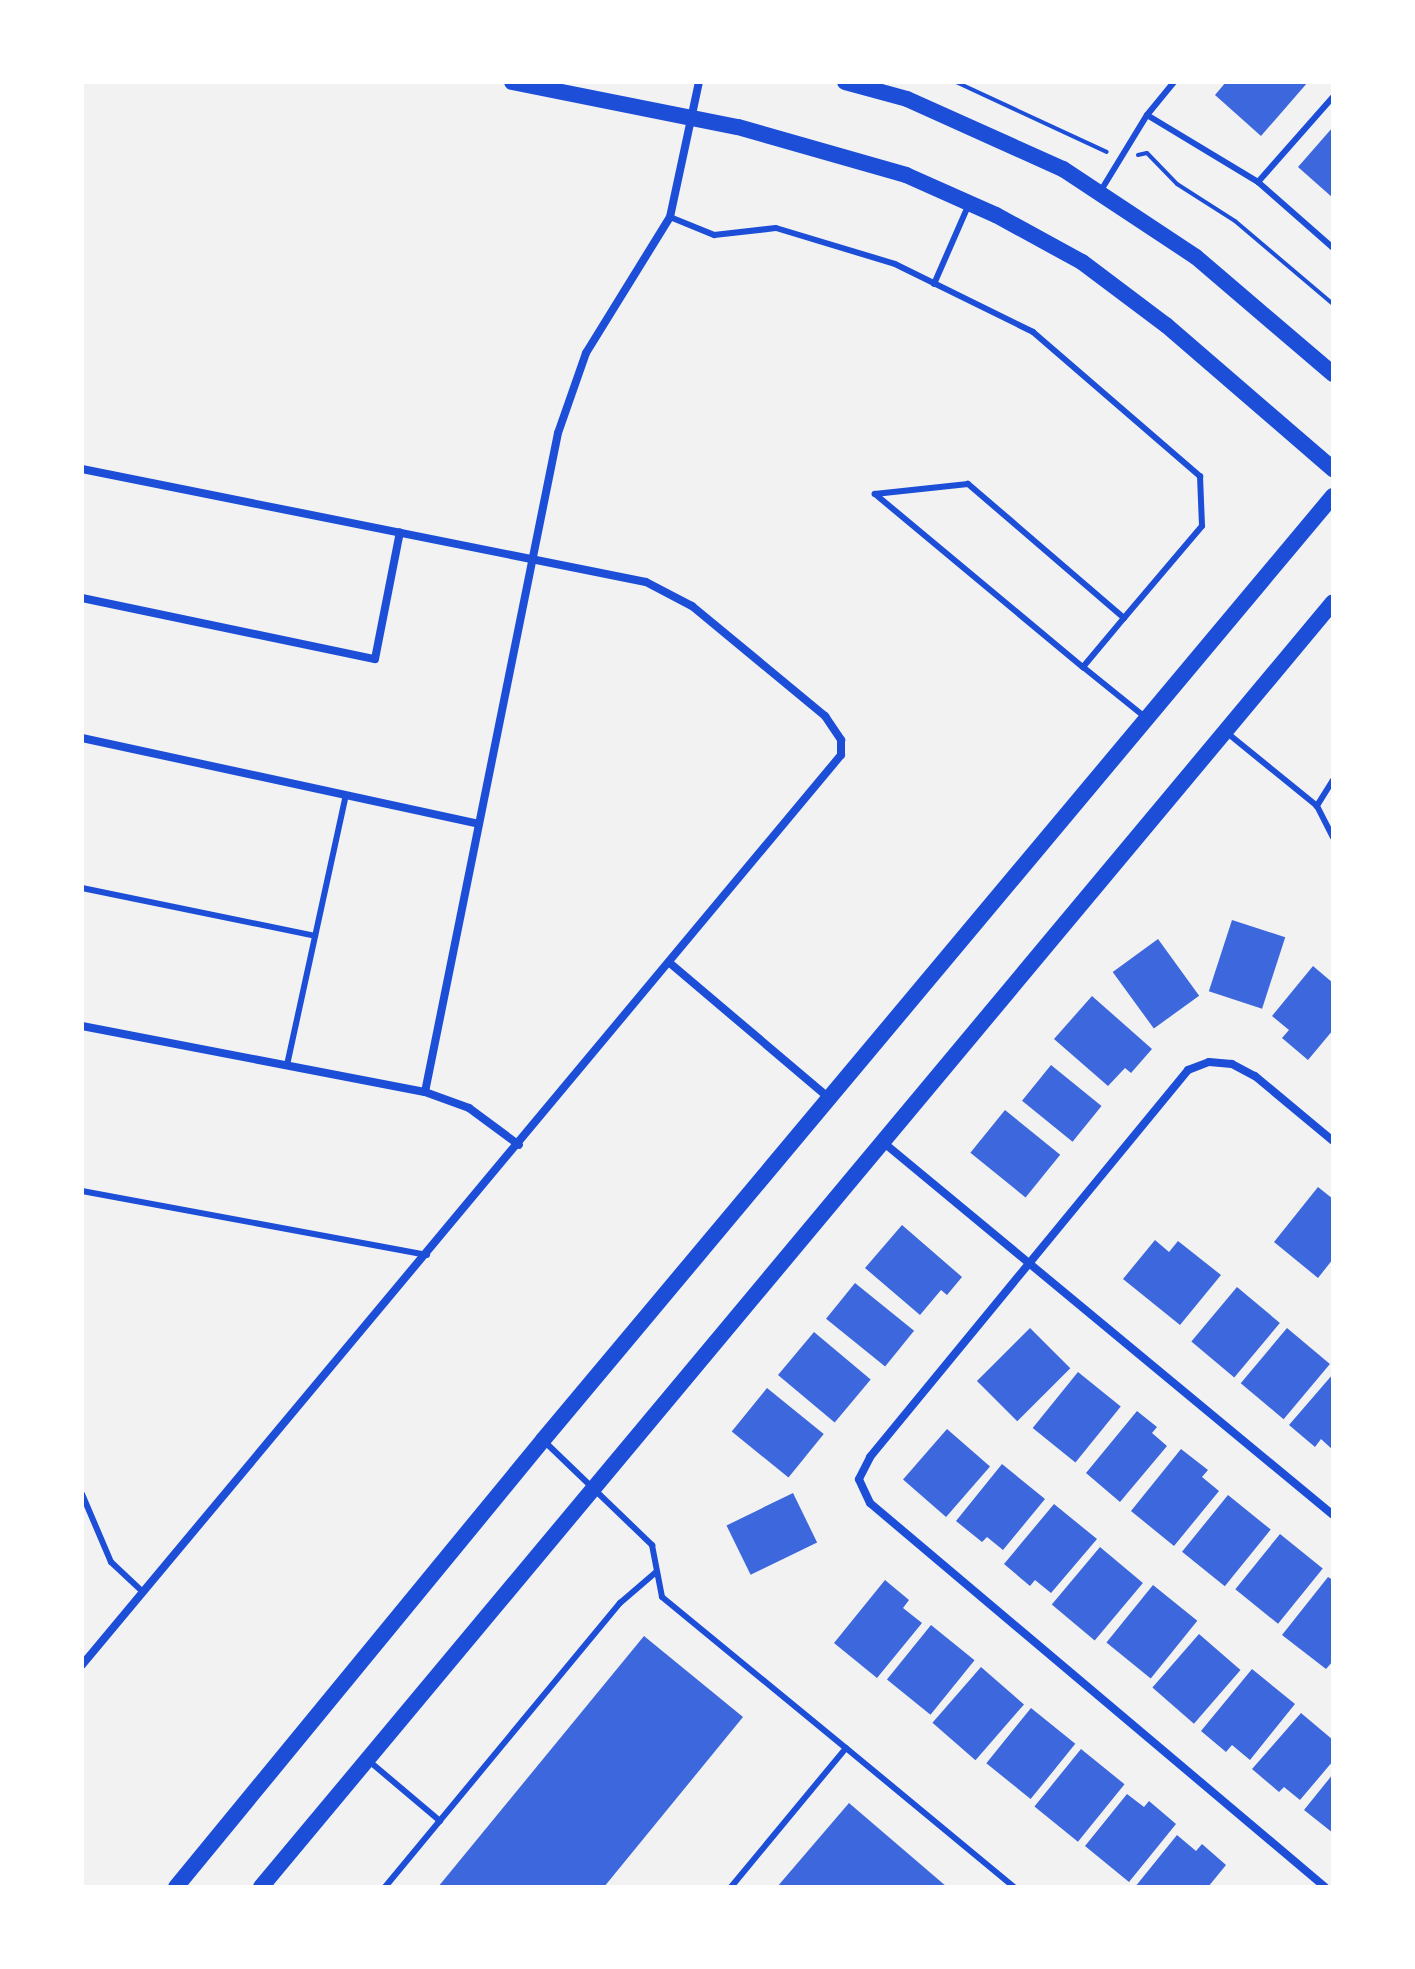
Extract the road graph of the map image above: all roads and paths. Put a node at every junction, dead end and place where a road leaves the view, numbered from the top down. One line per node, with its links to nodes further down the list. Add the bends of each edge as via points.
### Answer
1 (512, 82): 8 (main road)
2 (699, 82): 8 (street)
3 (845, 82): 11 (main road, via 921,105 1063,169)
4 (956, 82): 9 (path)
5 (1174, 82): 7 (lane)
6 (1333, 97): 10 (lane)
7 (1147, 115): 9 (lane); 10 (lane)
8 (693, 118): 12 (main road, via 906,175); 13 (street)
9 (1120, 158): 11 (lane); 16 (path, via 1147,153 1177,184 1235,221)
10 (1258, 182): 14 (lane)
11 (1100, 192): 17 (main road, via 1196,257)
12 (970, 203): 15 (lane); 19 (main road, via 1082,262 1166,325)
13 (670, 217): 15 (lane, via 714,235 776,228 895,264); 22 (street, via 586,353 558,433)
14 (1333, 248)
15 (934, 284): 25 (lane, via 1033,332 1200,476 1202,526)
16 (1333, 304)
17 (1333, 374)
18 (82, 469): 21 (street)
19 (1333, 469)
20 (1333, 496): 27 (main road)
21 (400, 532): 22 (street); 23 (street, via 375,659)
22 (533, 559): 33 (street); 37 (street, via 671,592 825,716 841,740 833,771)
23 (82, 598)
24 (1333, 602): 28 (main road)
25 (1124, 618): 26 (lane); 26 (lane, via 968,484 875,494)
26 (1083, 667): 27 (lane)
27 (1148, 719): 41 (main road)
28 (1225, 732): 32 (lane); 43 (main road)
29 (82, 738): 31 (street)
30 (1333, 780): 32 (lane)
31 (346, 795): 33 (street); 36 (lane)
32 (1317, 806): 34 (lane)
33 (479, 824): 40 (street)
34 (1333, 837)
35 (82, 888): 36 (lane)
36 (315, 936): 39 (lane)
37 (671, 964): 41 (street); 44 (street)
38 (82, 1026): 39 (street)
39 (287, 1065): 40 (street)
40 (425, 1092): 44 (street, via 469,1108)
41 (830, 1098): 48 (main road)
42 (1333, 1141): 47 (street, via 1255,1076 1232,1064 1209,1062 1188,1070)
43 (884, 1143): 47 (street); 49 (main road)
44 (519, 1145): 46 (street)
45 (82, 1191): 46 (lane)
46 (427, 1255): 53 (street)
47 (1029, 1263): 51 (street); 63 (street, via 870,1457 859,1479 870,1503)
48 (543, 1440): 49 (lane); 58 (main road)
49 (598, 1489): 52 (lane, via 652,1545); 56 (main road)
50 (82, 1494): 53 (lane, via 111,1562)
51 (1333, 1515)
52 (656, 1572): 55 (lane, via 662,1597); 57 (lane, via 620,1603)
53 (143, 1592): 54 (street)
54 (82, 1665)
55 (846, 1748): 61 (lane); 62 (lane)
56 (368, 1760): 57 (lane); 59 (main road)
57 (440, 1821): 60 (lane)
58 (176, 1887)
59 (261, 1887)
60 (385, 1887)
61 (731, 1887)
62 (1014, 1887)
63 (1325, 1887)

